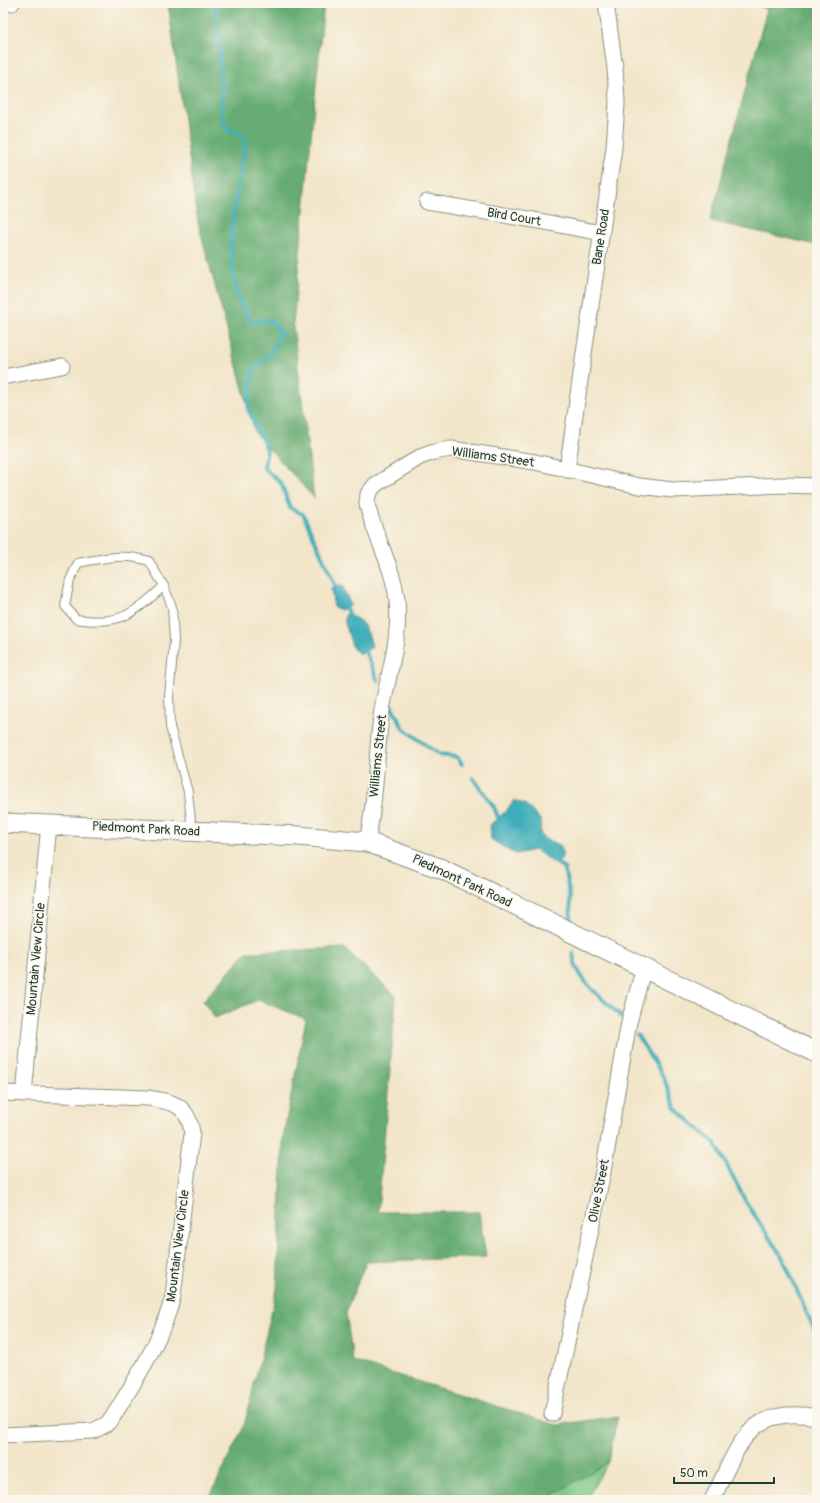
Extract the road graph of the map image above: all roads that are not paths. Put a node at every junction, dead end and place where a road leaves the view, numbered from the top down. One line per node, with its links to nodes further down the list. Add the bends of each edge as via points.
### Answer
1 (12, 3): 3 (street)
2 (606, 3): 5 (street, Bane Road, via 617,103 614,148)
3 (3, 4)
4 (428, 202): 5 (street, Bird Court)
5 (601, 233): 8 (street, Bane Road)
6 (62, 366): 7 (street)
7 (3, 376)
8 (566, 470): 9 (street, Williams Street, via 639,486 673,490); 14 (street, Williams Street, via 528,461 451,449 420,457 371,489 367,504 394,583 398,628 382,715 372,822)
9 (817, 486)
10 (164, 586): 10 (lane, via 149,561 133,557 109,557 78,563 70,580 65,606 76,619 120,619 138,609); 13 (lane, via 172,607 174,641 169,697 170,727 188,792)
11 (3, 823): 12 (street, Piedmont Park Road)
12 (49, 824): 13 (street, Piedmont Park Road); 18 (street, Mountain View Circle)
13 (192, 831): 14 (street, Piedmont Park Road)
14 (367, 842): 15 (street, Piedmont Park Road, via 442,869)
15 (644, 967): 16 (street, Piedmont Park Road); 19 (street, Olive Street, via 629,1022 603,1172)
16 (817, 1053)
17 (3, 1093): 18 (street, Mountain View Circle)
18 (24, 1094): 21 (street, Mountain View Circle, via 148,1098 170,1102 177,1104 185,1113 192,1133 173,1296 168,1315 148,1357 111,1420 93,1431)
19 (552, 1414)
20 (817, 1417): 22 (street, via 787,1414 771,1417 755,1426 736,1453)
21 (3, 1435)
22 (712, 1500)

